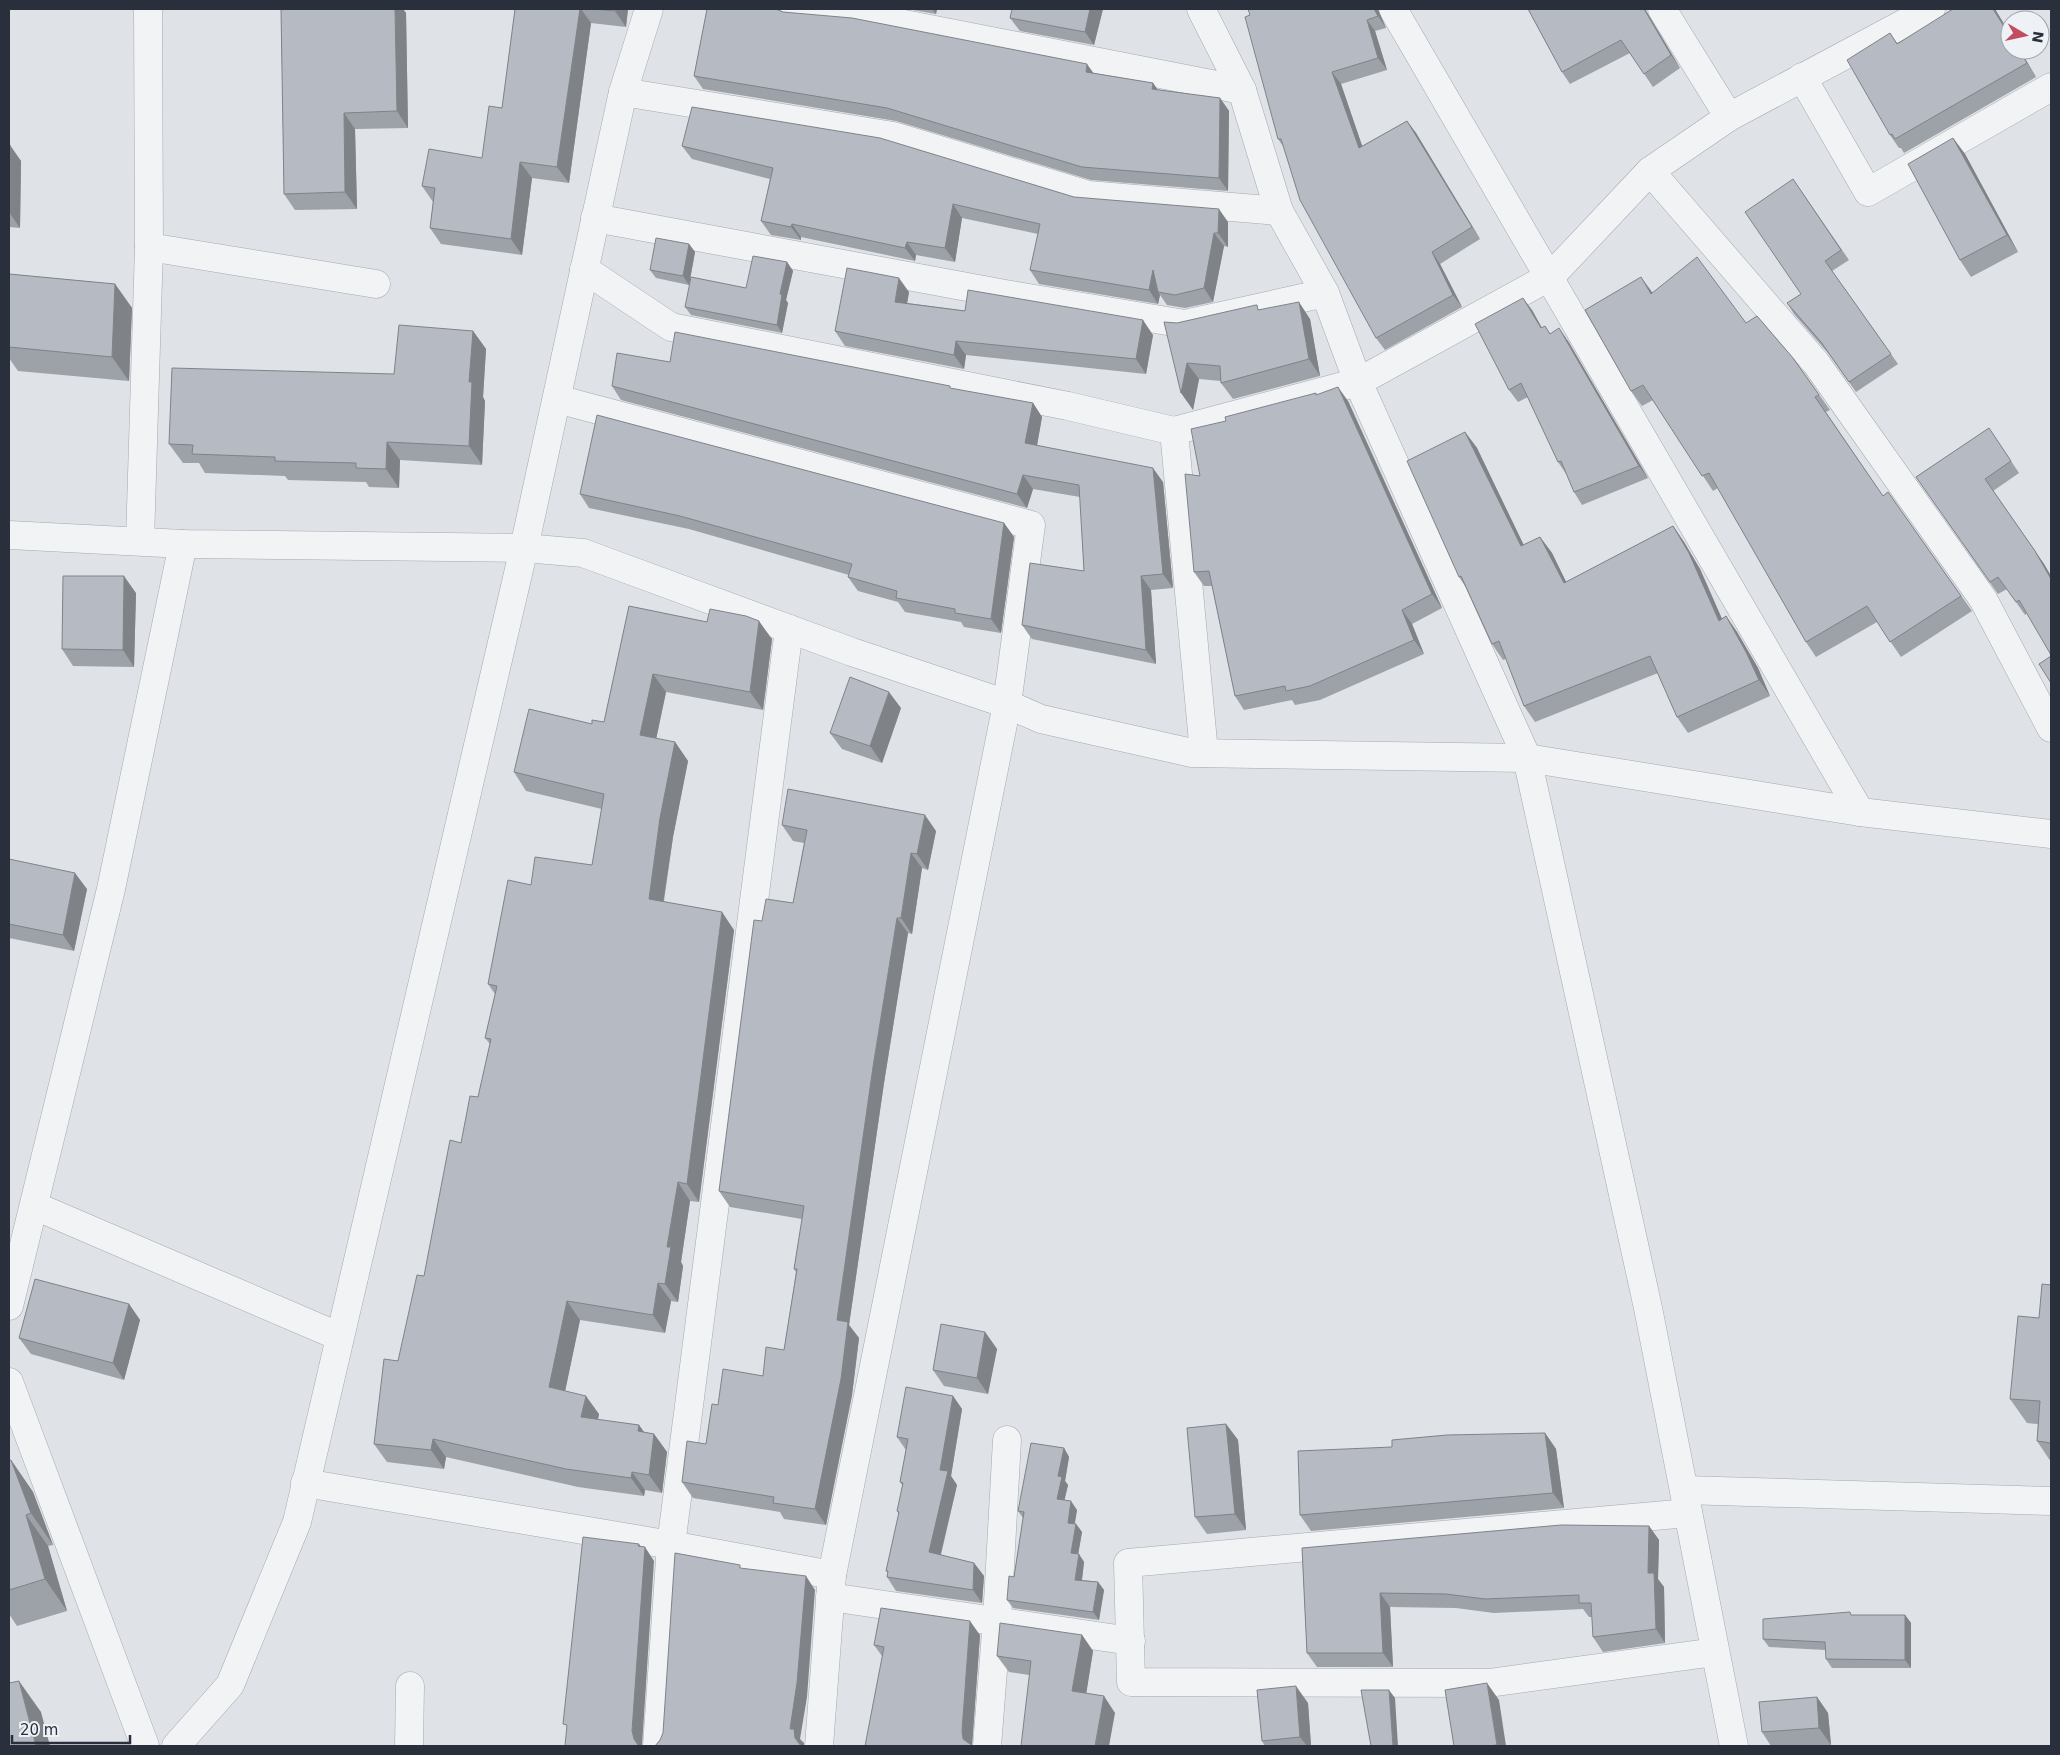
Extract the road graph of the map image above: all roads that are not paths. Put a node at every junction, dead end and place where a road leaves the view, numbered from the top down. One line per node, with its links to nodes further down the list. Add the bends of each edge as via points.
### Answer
1 (148, 9): 16 (street)
2 (649, 9): 11 (street)
3 (794, 9): 10 (street, via 872,18)
4 (1201, 9): 10 (street)
5 (1393, 9): 18 (street)
6 (1662, 9): 12 (street)
7 (1931, 9): 8 (street)
8 (1802, 77): 9 (street, via 1868,192); 12 (street)
9 (2051, 87)
10 (1242, 90): 14 (street)
11 (623, 92): 14 (street, via 893,136 1088,195); 15 (street)
12 (1729, 117): 13 (street)
13 (1650, 172): 18 (street); 30 (street, via 1816,363 1983,598)
14 (1279, 211): 20 (street)
15 (596, 218): 17 (street); 20 (street, via 1186,324)
16 (149, 247): 19 (street); 25 (street)
17 (584, 270): 22 (street); 23 (street, via 671,327 1068,406)
18 (1551, 276): 21 (street); 33 (street)
19 (376, 284)
20 (1325, 293): 21 (street)
21 (1358, 382): 23 (street); 32 (street)
22 (557, 399): 27 (street); 29 (street, via 1031,525)
23 (1174, 431): 31 (street)
24 (9, 535): 25 (street)
25 (140, 540): 26 (street)
26 (183, 544): 27 (street); 35 (street, via 111,889)
27 (524, 548): 28 (street, via 582,553); 37 (street)
28 (790, 630): 29 (street); 43 (street)
29 (1007, 704): 31 (street, via 1040,719); 44 (street)
30 (2051, 728)
31 (1204, 753): 32 (street)
32 (1527, 758): 33 (street); 42 (street, via 1648,1308)
33 (1860, 812): 34 (street)
34 (2051, 834)
35 (34, 1206): 36 (street); 37 (street)
36 (9, 1306)
37 (338, 1336): 40 (street)
38 (9, 1382): 49 (street)
39 (1007, 1440): 45 (street)
40 (305, 1483): 43 (street); 50 (street, via 296,1522 230,1685)
41 (2051, 1501): 42 (street)
42 (1686, 1502): 46 (street, via 1128,1562); 47 (street)
43 (672, 1545): 44 (street); 52 (street)
44 (831, 1586): 45 (street); 53 (street)
45 (997, 1620): 46 (street); 54 (street)
46 (1131, 1641): 47 (street, via 1131,1682 1490,1683)
47 (1715, 1652): 55 (street)
48 (410, 1686): 51 (street)
49 (145, 1746)
50 (176, 1746)
51 (409, 1746)
52 (658, 1746)
53 (819, 1746)
54 (987, 1746)
55 (1734, 1746)

